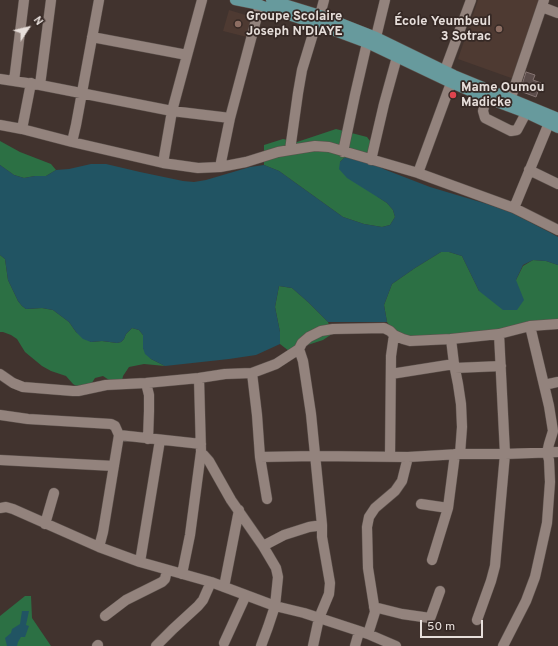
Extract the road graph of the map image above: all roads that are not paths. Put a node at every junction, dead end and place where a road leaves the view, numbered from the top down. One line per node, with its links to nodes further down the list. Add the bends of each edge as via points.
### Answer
1 (24, 0): 20 (street)
2 (51, 0): 22 (street)
3 (99, 0): 14 (street)
4 (202, 0): 16 (street)
5 (235, 0): 11 (main road)
6 (271, 0): 13 (main road)
7 (324, 0): 13 (street)
8 (385, 0): 15 (street)
9 (470, 0): 18 (street)
10 (543, 3): 12 (street); 25 (street)
11 (260, 6): 13 (main road); 28 (street)
12 (558, 13)
13 (318, 19): 15 (main road); 34 (street, via 302,70)
14 (92, 37): 16 (street); 23 (street)
15 (372, 40): 17 (main road); 18 (main road); 35 (street, via 355,95)
16 (187, 55): 26 (street)
17 (397, 57): 21 (main road); 36 (street)
18 (445, 70): 25 (main road)
19 (0, 79): 20 (street)
20 (14, 81): 22 (street)
21 (451, 83): 24 (main road); 40 (street)
22 (35, 84): 23 (street); 32 (street)
23 (81, 94): 26 (street); 33 (street)
24 (486, 98): 25 (main road); 27 (street, via 483,111 485,118 511,131 516,130)
25 (509, 103): 27 (main road); 29 (main road)
26 (172, 112): 28 (street); 37 (street)
27 (526, 113): 31 (main road)
28 (230, 118): 38 (street)
29 (558, 118)
30 (0, 125): 32 (street)
31 (553, 126): 39 (street)
32 (22, 129): 33 (street)
33 (72, 142): 37 (street)
34 (290, 150): 35 (street, via 322,146); 38 (street)
35 (343, 152): 36 (street)
36 (371, 160): 40 (street)
37 (162, 162): 38 (street, via 198,168)
38 (220, 167)
39 (529, 170): 41 (street); 42 (street)
40 (418, 173): 42 (street)
41 (558, 184)
42 (514, 208): 43 (street)
43 (558, 230)
44 (558, 324): 45 (street)
45 (530, 326): 46 (street); 58 (street)
46 (499, 334): 48 (street); 51 (street)
47 (394, 335): 48 (street, via 410,341); 49 (street, via 384,328 333,329 308,337); 54 (street)
48 (451, 339): 50 (street)
49 (299, 349): 52 (street, via 276,364); 68 (street, via 311,414)
50 (455, 366): 51 (street); 54 (street); 66 (street, via 462,427)
51 (501, 366): 67 (street)
52 (252, 373): 55 (street); 71 (street)
53 (0, 374): 57 (street, via 22,387 73,391 106,385)
54 (392, 374): 69 (street)
55 (199, 378): 57 (street); 63 (street)
56 (558, 382): 58 (street)
57 (146, 383): 61 (street, via 149,395)
58 (544, 385): 65 (street, via 553,431)
59 (0, 415): 60 (street, via 112,424)
60 (119, 436): 61 (street); 73 (street)
61 (148, 439): 62 (street)
62 (160, 440): 63 (street); 85 (street)
63 (201, 448): 79 (street); 87 (street, via 190,535)
64 (558, 452): 65 (street)
65 (547, 453): 67 (street); 104 (street, via 550,482 547,523 541,552 526,601)
66 (458, 454): 67 (street); 70 (street); 78 (street)
67 (505, 454): 96 (street, via 495,566)
68 (315, 456): 69 (street); 71 (street); 81 (street)
69 (390, 457): 70 (street)
70 (408, 457): 93 (street, via 402,481 368,517 368,568)
71 (260, 458): 75 (street)
72 (0, 460): 73 (street)
73 (114, 466): 83 (street)
74 (54, 493): 80 (street)
75 (267, 499)
76 (421, 504): 78 (street)
77 (0, 508): 80 (street, via 13,508)
78 (448, 508): 84 (street)
79 (239, 510): 82 (street); 89 (street)
80 (45, 524): 83 (street)
81 (322, 525): 82 (street, via 284,535); 95 (street, via 330,583 329,594)
82 (263, 546): 92 (street, via 276,568 278,577)
83 (99, 547): 85 (street)
84 (432, 560)
85 (140, 562): 86 (street)
86 (167, 570): 87 (street); 94 (street, via 162,582 126,600)
87 (182, 574): 88 (street)
88 (211, 582): 89 (street); 99 (street, via 198,606)
89 (224, 587): 91 (street)
90 (440, 591): 93 (street, via 430,618)
91 (246, 595): 92 (street); 98 (street)
92 (275, 606): 95 (street); 100 (street)
93 (374, 607): 97 (street, via 375,612)
94 (105, 616)
95 (319, 618): 97 (street); 101 (street)
96 (477, 620)
97 (363, 633): 102 (street); 103 (street)
98 (224, 643)
99 (156, 646)
100 (261, 646)
101 (313, 646)
102 (355, 646)
103 (396, 646)
104 (503, 646)

